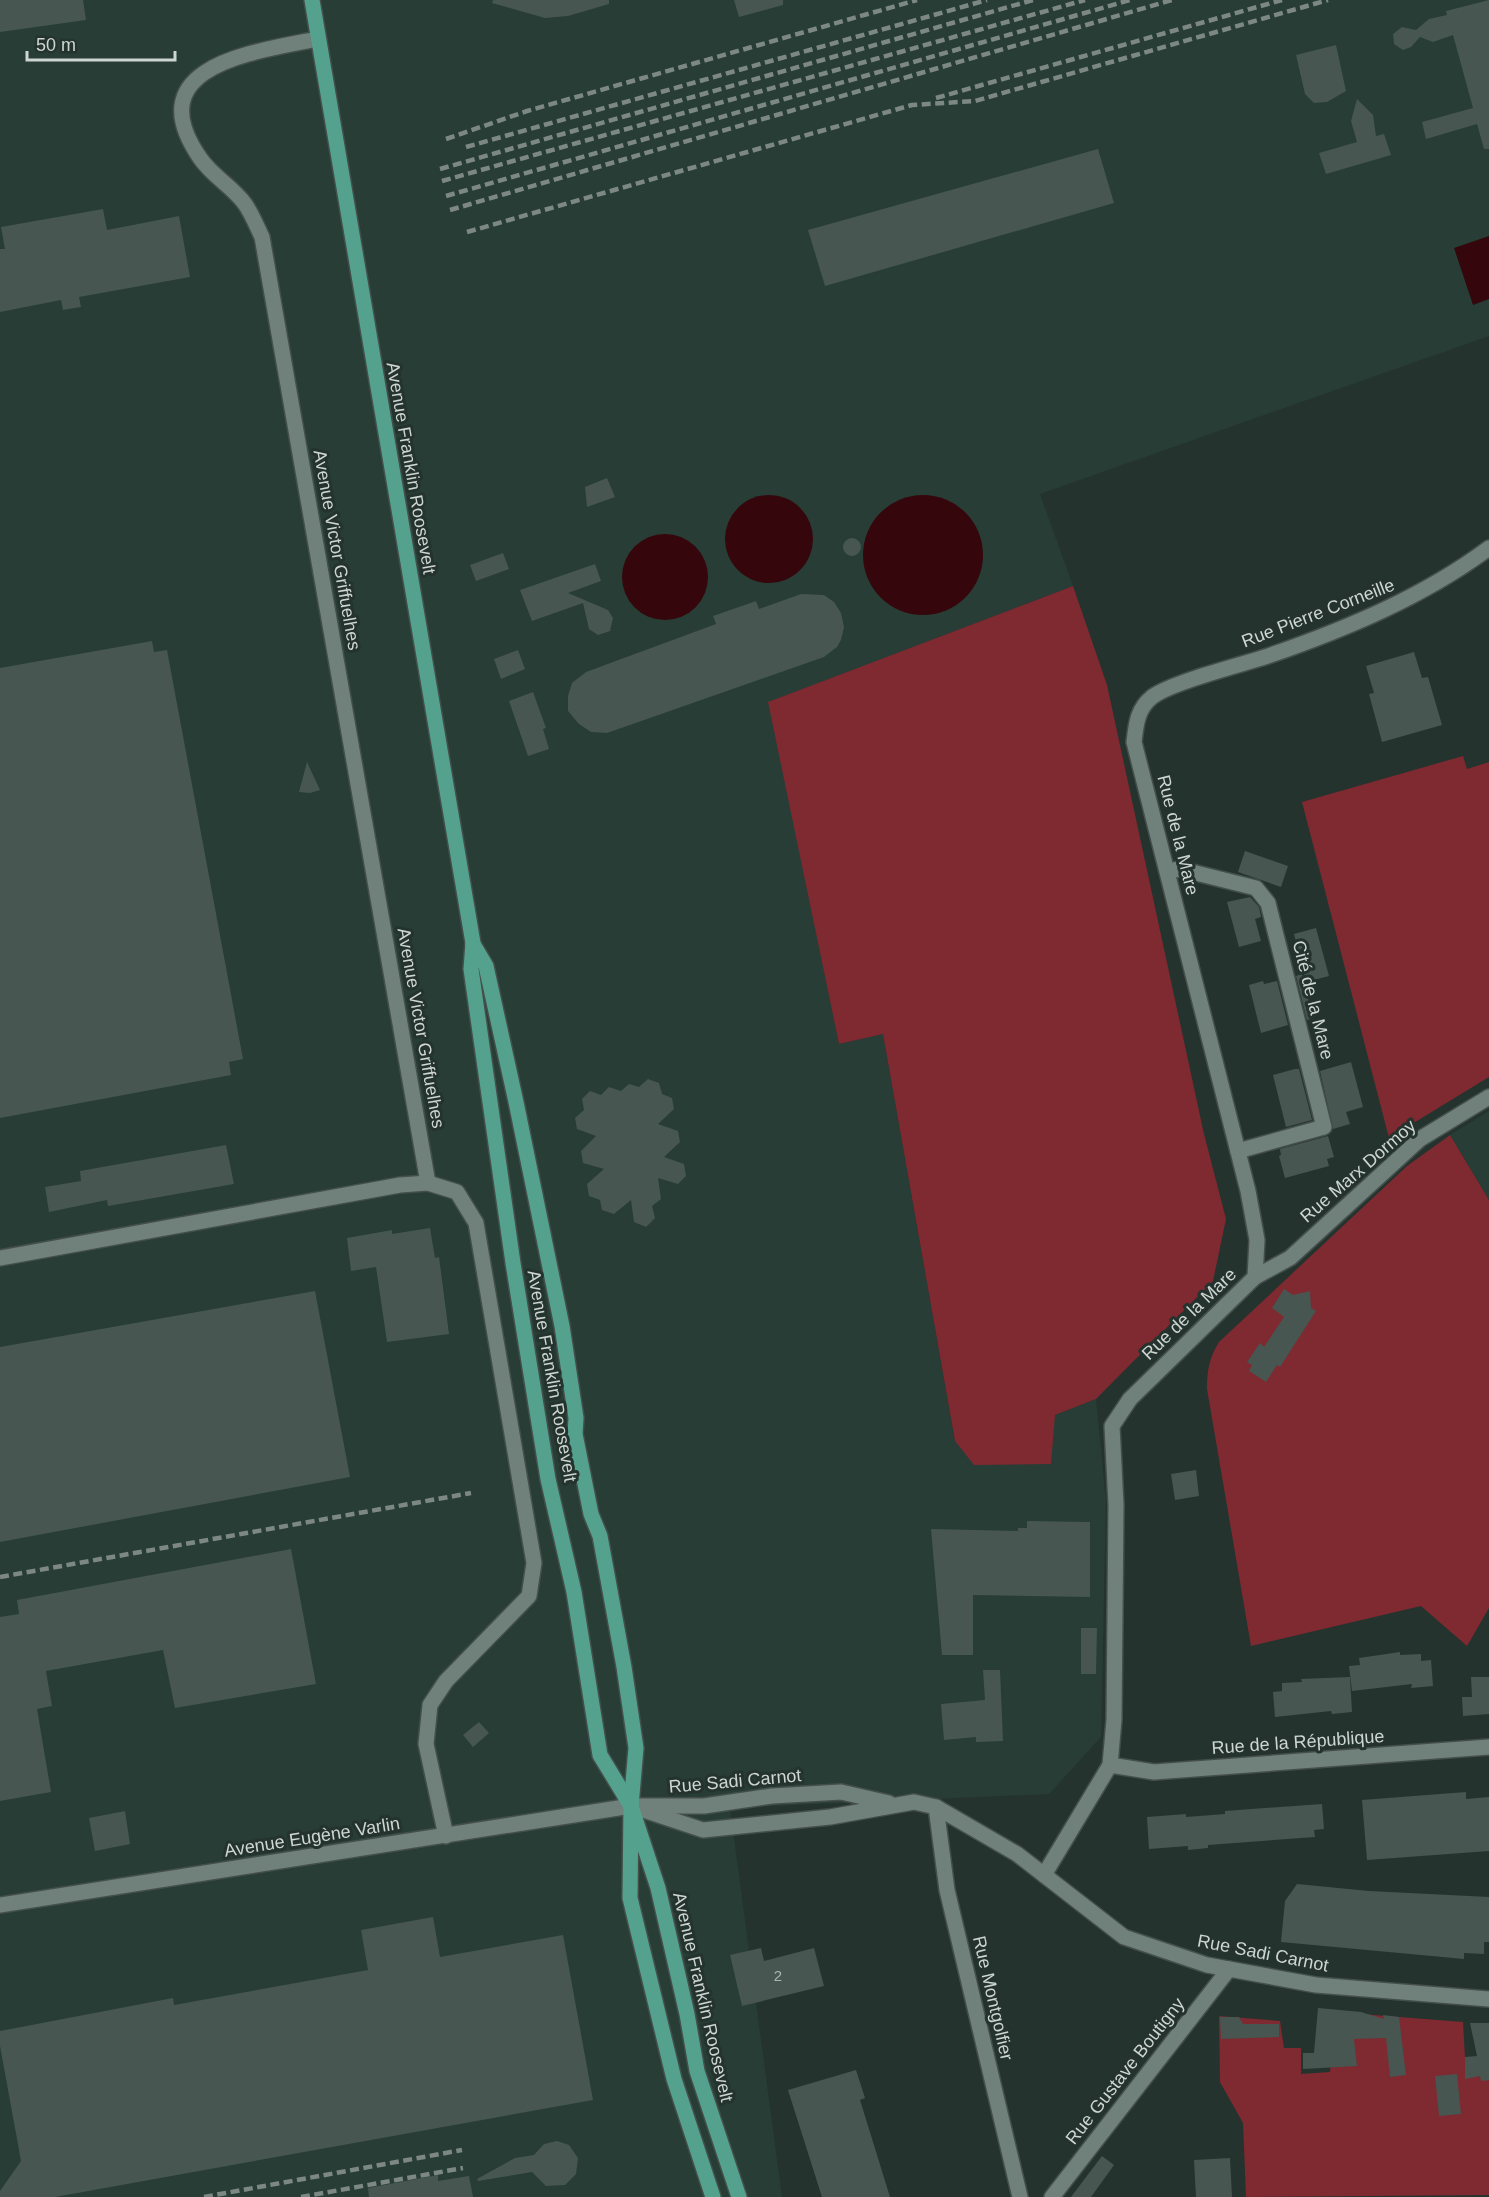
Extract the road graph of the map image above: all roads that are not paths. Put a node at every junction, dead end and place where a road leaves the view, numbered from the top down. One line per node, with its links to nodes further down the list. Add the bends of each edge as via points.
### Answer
1 (312, 0): 2 (main road, Avenue Franklin Roosevelt)
2 (317, 39): 6 (main road, Avenue Franklin Roosevelt); 9 (street, Avenue Victor Griffuelhes, via 237,56 207,69 186,90 182,122 200,159 245,204 262,237)
3 (1489, 548): 4 (street, Rue Pierre Corneille, via 1418,595 1271,655)
4 (1152, 697): 5 (street, Rue de la Mare, via 1136,717 1134,742)
5 (1167, 871): 8 (street, Rue de la Mare); 8 (street, Cité de la Mare, via 1180,869 1257,888 1268,903 1324,1128)
6 (473, 943): 15 (main road, Avenue Franklin Roosevelt, via 486,966 562,1326 576,1418 574,1434 591,1514 600,1536 636,1748); 15 (main road, Avenue Franklin Roosevelt, via 471,969 502,1192 549,1479 574,1592 600,1755)
7 (1489, 1097): 11 (street, Rue Marx Dormoy, via 1420,1139 1290,1258)
8 (1238, 1151): 11 (street, Rue de la Mare, via 1257,1240)
9 (428, 1183): 10 (street); 17 (street, via 457,1192 476,1223 534,1563 529,1596 446,1681 430,1705 426,1744)
10 (0, 1258)
11 (1256, 1277): 13 (street, Rue de la Mare, via 1130,1399 1112,1426 1116,1505)
12 (1489, 1747): 13 (street, Rue de la République, via 1154,1772)
13 (1110, 1765): 18 (street, Rue de la Mare)
14 (895, 1804): 15 (street, Rue Sadi Carnot, via 841,1792 772,1796 704,1806); 15 (street, Rue Sadi Carnot, via 830,1817 703,1830); 16 (street, Rue Sadi Carnot, via 914,1802)
15 (631, 1806): 17 (street, Avenue Eugène Varlin); 22 (main road, Avenue Franklin Roosevelt, via 630,1898 674,2079); 23 (main road, Avenue Franklin Roosevelt, via 658,1888 697,2071)
16 (936, 1807): 18 (street, Rue Sadi Carnot, via 1017,1854); 24 (street, Rue Montgolfier, via 947,1890)
17 (446, 1836): 19 (street, Avenue Eugène Varlin)
18 (1044, 1875): 20 (street, Rue Sadi Carnot, via 1124,1937)
19 (0, 1905)
20 (1229, 1969): 21 (street, Rue Sadi Carnot, via 1316,1985); 25 (street, Rue Gustave Boutigny)
21 (1489, 1999)
22 (713, 2197)
23 (739, 2197)
24 (1020, 2197)
25 (1052, 2197)

